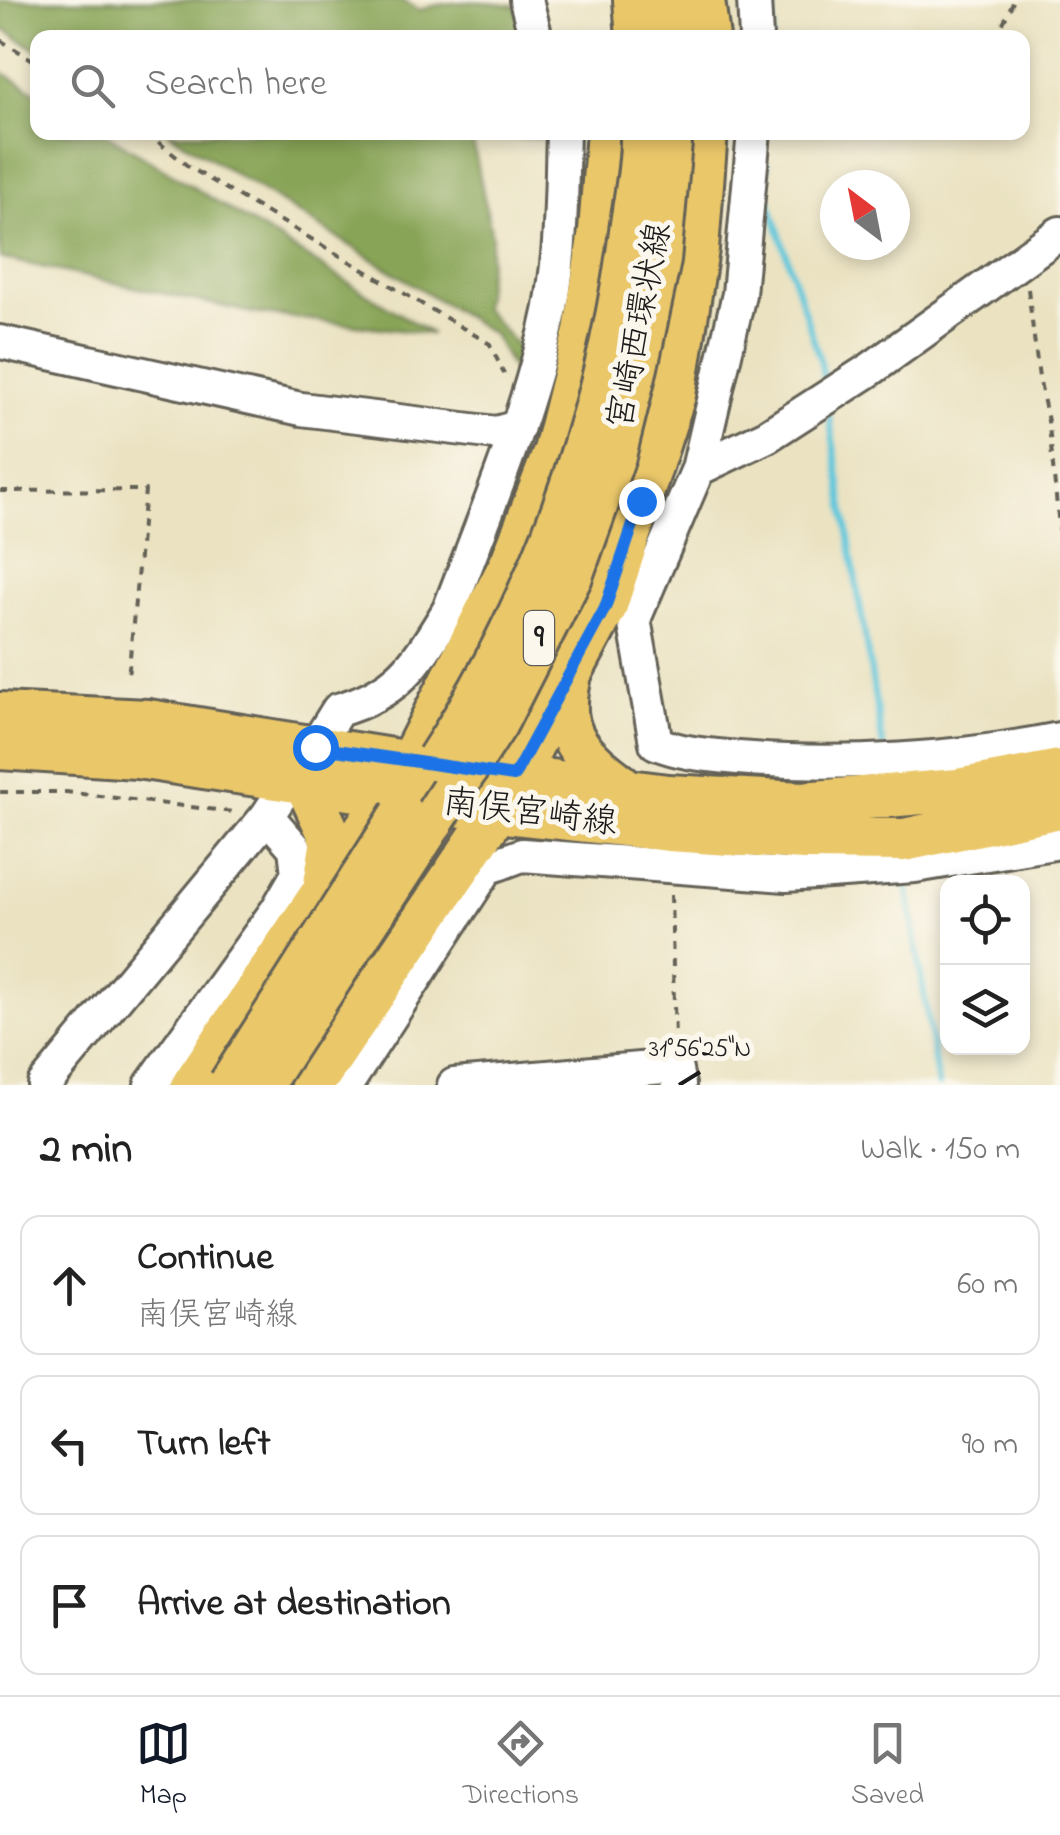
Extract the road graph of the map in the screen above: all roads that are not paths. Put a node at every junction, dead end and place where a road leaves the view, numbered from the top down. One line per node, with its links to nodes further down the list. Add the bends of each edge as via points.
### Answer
1 (526, 0): 7 (street)
2 (608, 0): 8 (main road)
3 (635, 0): 9 (main road)
4 (668, 0): 10 (main road)
5 (703, 0): 11 (main road)
6 (754, 0): 12 (street)
7 (534, 30)
8 (608, 30)
9 (637, 30)
10 (670, 30)
11 (707, 30)
12 (756, 30)
13 (563, 140): 21 (street, via 548,326)
14 (607, 140): 23 (main road, via 585,332 555,451 512,562)
15 (641, 140): 41 (main road, 宮崎西環状線 / 9, bridge, via 608,365 585,454 532,588 461,724)
16 (670, 140): 42 (main road, 宮崎西環状線 / 9, bridge, via 659,260 636,367 614,456 571,576 496,723)
17 (705, 140): 24 (main road, via 674,395 605,608)
18 (753, 140): 22 (street, via 740,294)
19 (1060, 233): 22 (street, via 871,369 767,436)
20 (0, 342): 21 (street, via 301,409 496,433)
21 (518, 427): 23 (street)
22 (698, 469): 26 (street, via 634,619 656,744 678,752 792,762 946,754)
23 (462, 624): 28 (street, via 366,702 338,710); 30 (main road)
24 (571, 670): 31 (main road); 32 (main road, via 564,706 571,739 593,764)
25 (0, 714): 28 (main road, 南俣宮崎線, via 148,721)
26 (1060, 738)
27 (0, 748): 28 (main road, 南俣宮崎線)
28 (304, 770): 30 (main road, 南俣宮崎線); 34 (street); 36 (main road, via 332,840)
29 (1060, 771): 32 (main road, 南俣宮崎線, via 958,790 803,804)
30 (398, 778): 31 (main road, 南俣宮崎線); 36 (main road)
31 (505, 794): 32 (main road, 南俣宮崎線); 32 (main road, 南俣宮崎線); 43 (main road)
32 (655, 806): 33 (main road, 南俣宮崎線, via 804,839 904,840)
33 (1060, 807)
34 (268, 816): 38 (street); 39 (street, via 295,848 298,874)
35 (1060, 842): 44 (street, via 915,866 786,875 522,855 487,868)
36 (324, 890): 40 (main road)
37 (677, 1076): 45 (street)
38 (44, 1085)
39 (151, 1085)
40 (193, 1085)
41 (230, 1085)
42 (261, 1085)
43 (312, 1085)
44 (346, 1085)
45 (454, 1085)

